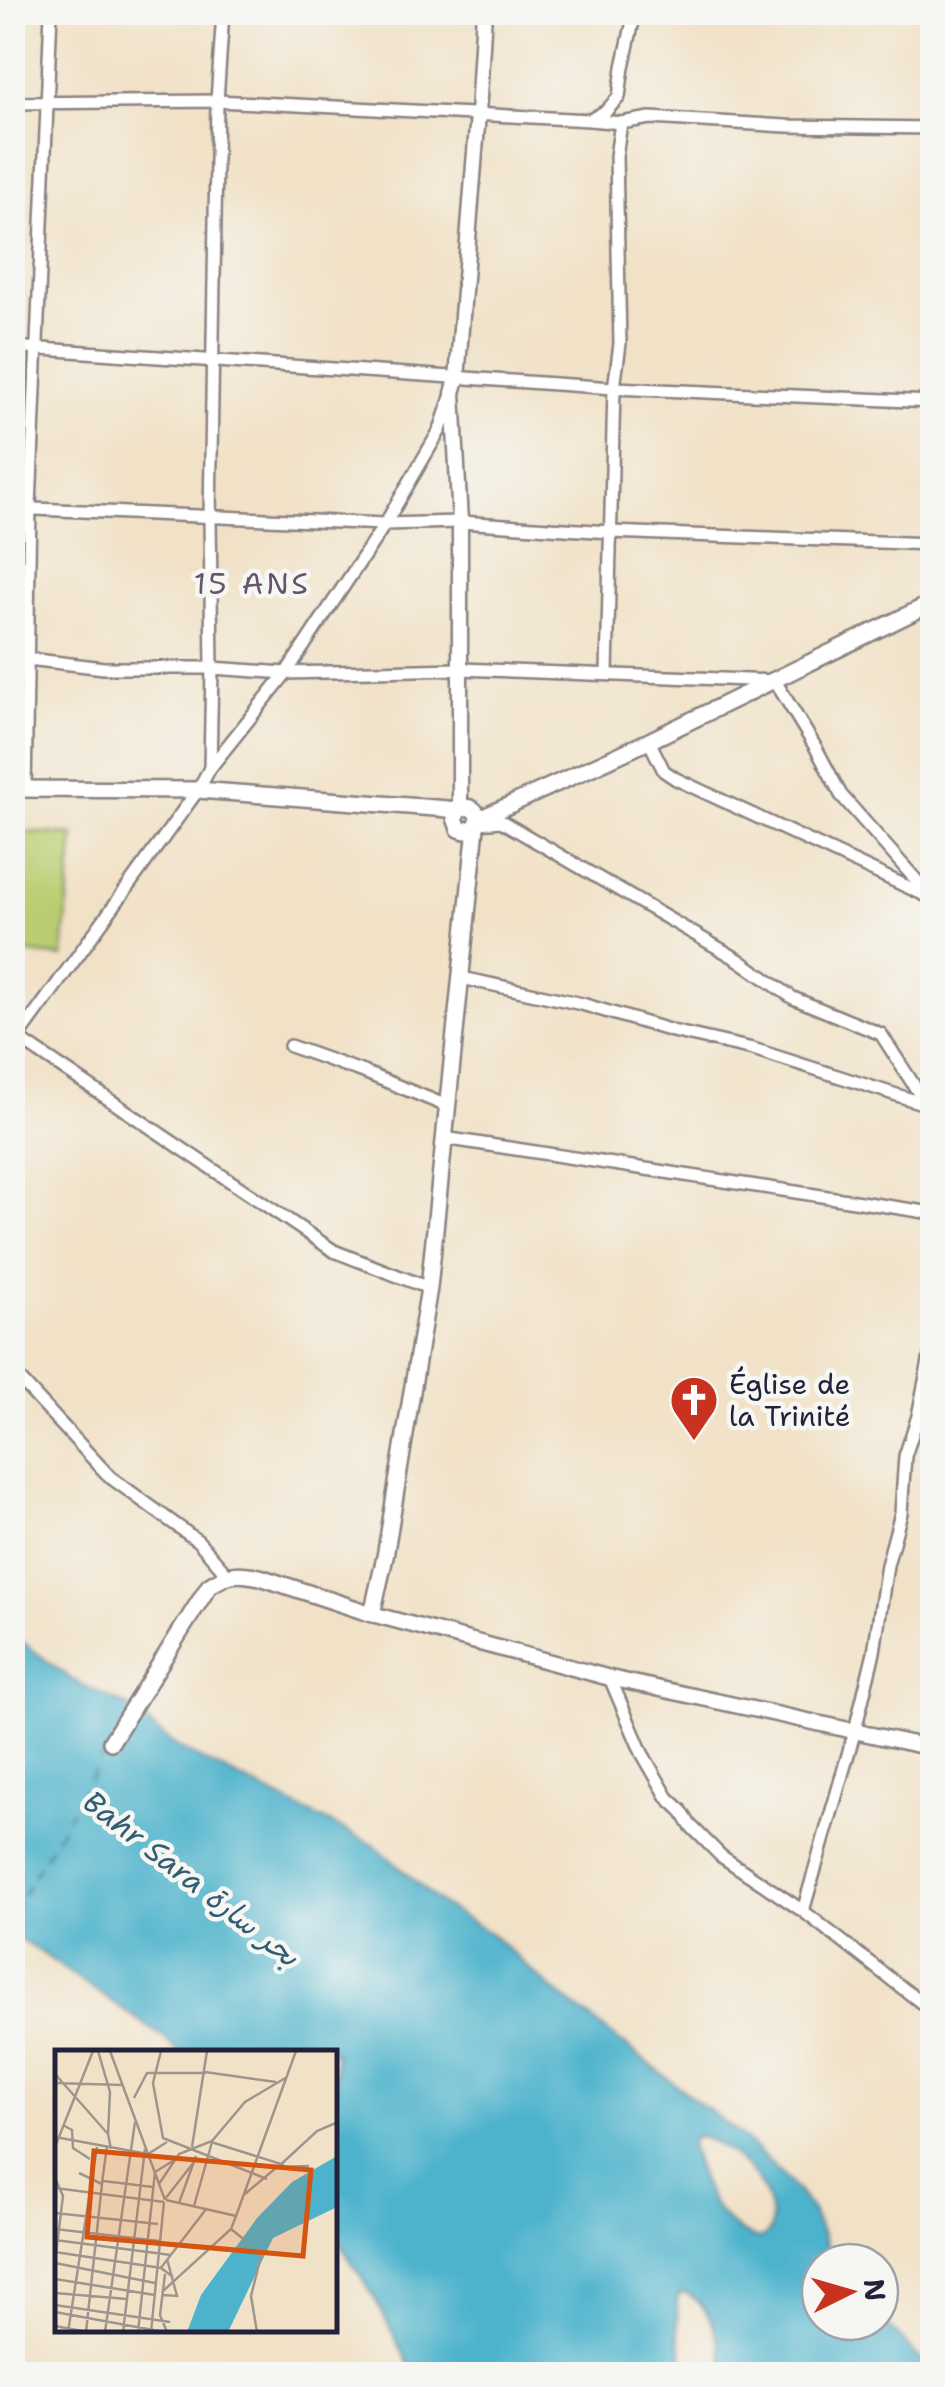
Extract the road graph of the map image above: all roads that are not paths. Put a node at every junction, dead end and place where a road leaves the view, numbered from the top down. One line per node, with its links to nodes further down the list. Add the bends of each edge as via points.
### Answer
1 (51, 12): 7 (street)
2 (222, 12): 5 (street)
3 (484, 12): 8 (street)
4 (635, 12): 9 (street, via 618,97)
5 (217, 101): 7 (street); 8 (street); 14 (street)
6 (12, 103): 7 (street)
7 (48, 103): 13 (street)
8 (478, 114): 9 (street); 15 (street)
9 (590, 120): 10 (street)
10 (621, 123): 11 (street, via 650,118); 16 (street)
11 (932, 128)
12 (12, 347): 13 (street)
13 (37, 348): 14 (street); 18 (street)
14 (214, 361): 15 (street); 20 (street)
15 (455, 386): 16 (street); 21 (street); 22 (street, via 440,430)
16 (614, 388): 17 (street); 23 (street)
17 (932, 402)
18 (30, 507): 19 (street); 20 (street); 26 (street)
19 (12, 508)
20 (210, 518): 22 (street); 28 (street)
21 (460, 522): 22 (street); 23 (street); 29 (street)
22 (384, 524): 30 (street)
23 (610, 532): 24 (street); 31 (street)
24 (932, 544)
25 (932, 603): 32 (main road)
26 (28, 659): 27 (street); 28 (street, via 104,668); 35 (street)
27 (12, 661)
28 (212, 668): 30 (street); 34 (street)
29 (460, 669): 30 (street); 31 (street); 37 (street)
30 (286, 672): 34 (street)
31 (607, 674): 32 (street)
32 (775, 680): 33 (main road); 39 (street, via 841,796)
33 (649, 741): 38 (main road); 39 (street, via 664,771 676,779)
34 (210, 768): 36 (street)
35 (18, 789): 36 (main road)
36 (198, 790): 37 (main road); 41 (street)
37 (458, 811): 38 (main road, via 459,829)
38 (478, 823): 40 (main road); 43 (street, via 501,821 794,998 881,1034)
39 (932, 898)
40 (462, 978): 43 (street, via 753,1050); 44 (main road)
41 (15, 1036): 47 (street, via 334,1251)
42 (290, 1046): 44 (street)
43 (929, 1105)
44 (447, 1106): 45 (main road)
45 (444, 1138): 46 (street); 47 (main road)
46 (932, 1213)
47 (429, 1288): 51 (main road)
48 (932, 1346): 53 (street)
49 (12, 1371): 50 (street, via 110,1477 198,1541)
50 (226, 1574): 51 (main road, via 260,1577); 54 (main road, via 209,1586)
51 (372, 1614): 52 (street)
52 (610, 1678): 53 (street); 56 (street, via 642,1752 690,1825 721,1856)
53 (855, 1730): 55 (street); 56 (street)
54 (112, 1742)
55 (932, 1748)
56 (804, 1911): 57 (street)
57 (932, 2012)

